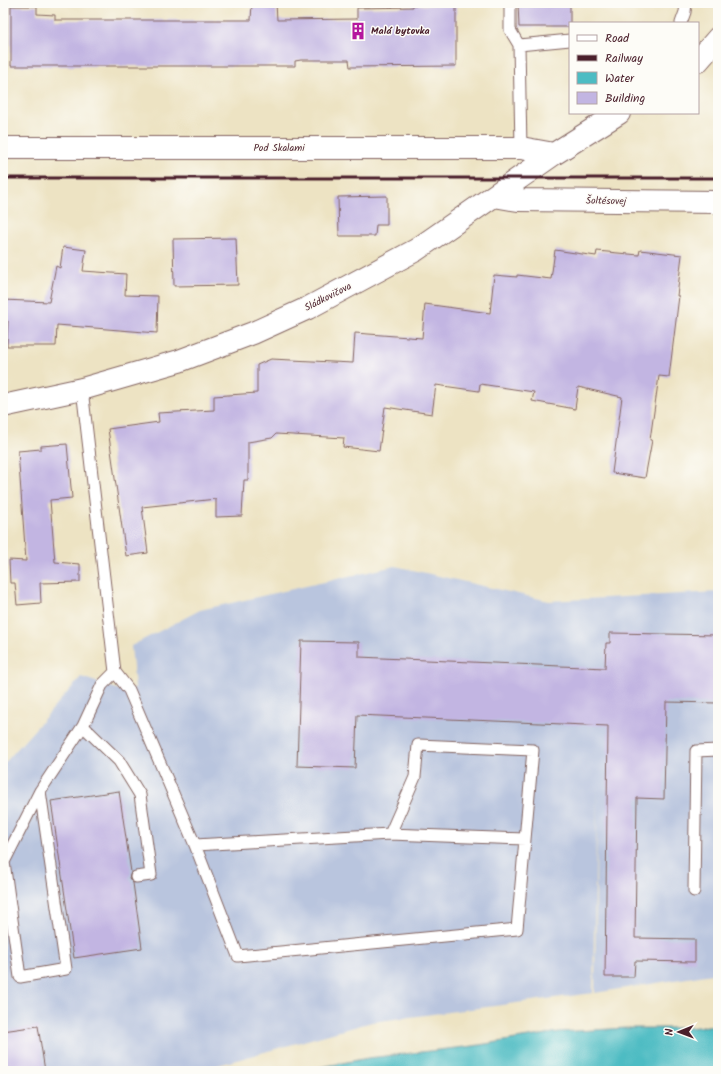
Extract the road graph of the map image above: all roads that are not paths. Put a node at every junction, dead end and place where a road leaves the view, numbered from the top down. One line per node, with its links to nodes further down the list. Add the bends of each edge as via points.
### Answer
1 (510, 3): 6 (lane, via 510,30)
2 (686, 3): 3 (lane)
3 (681, 22)
4 (718, 38): 7 (street)
5 (569, 40): 6 (lane)
6 (519, 45): 10 (lane)
7 (699, 60)
8 (617, 114): 11 (street, Sládkovičova)
9 (3, 148): 10 (street, Pod Skalami)
10 (521, 148): 11 (street, Pod Skalami)
11 (554, 154): 12 (street, Sládkovičova)
12 (494, 196): 13 (street, Šoltésovej, via 518,200); 14 (street, Sládkovičova, via 416,250 301,311 253,333 179,361)
13 (718, 202)
14 (82, 389): 15 (street, Sládkovičova); 16 (lane)
15 (3, 406)
16 (115, 672): 17 (lane, via 102,685); 22 (lane, via 129,690)
17 (83, 726): 19 (lane); 23 (lane, via 118,761 140,794 151,875)
18 (718, 750): 24 (lane, via 696,751)
19 (40, 791): 25 (lane, via 4,862); 25 (lane, via 66,969 20,977)
20 (390, 834): 21 (lane); 21 (lane, via 415,777 418,745 533,750); 22 (lane)
21 (525, 839): 22 (lane, via 517,929 238,956)
22 (195, 845)
23 (136, 877)
24 (694, 891)
25 (8, 929)

